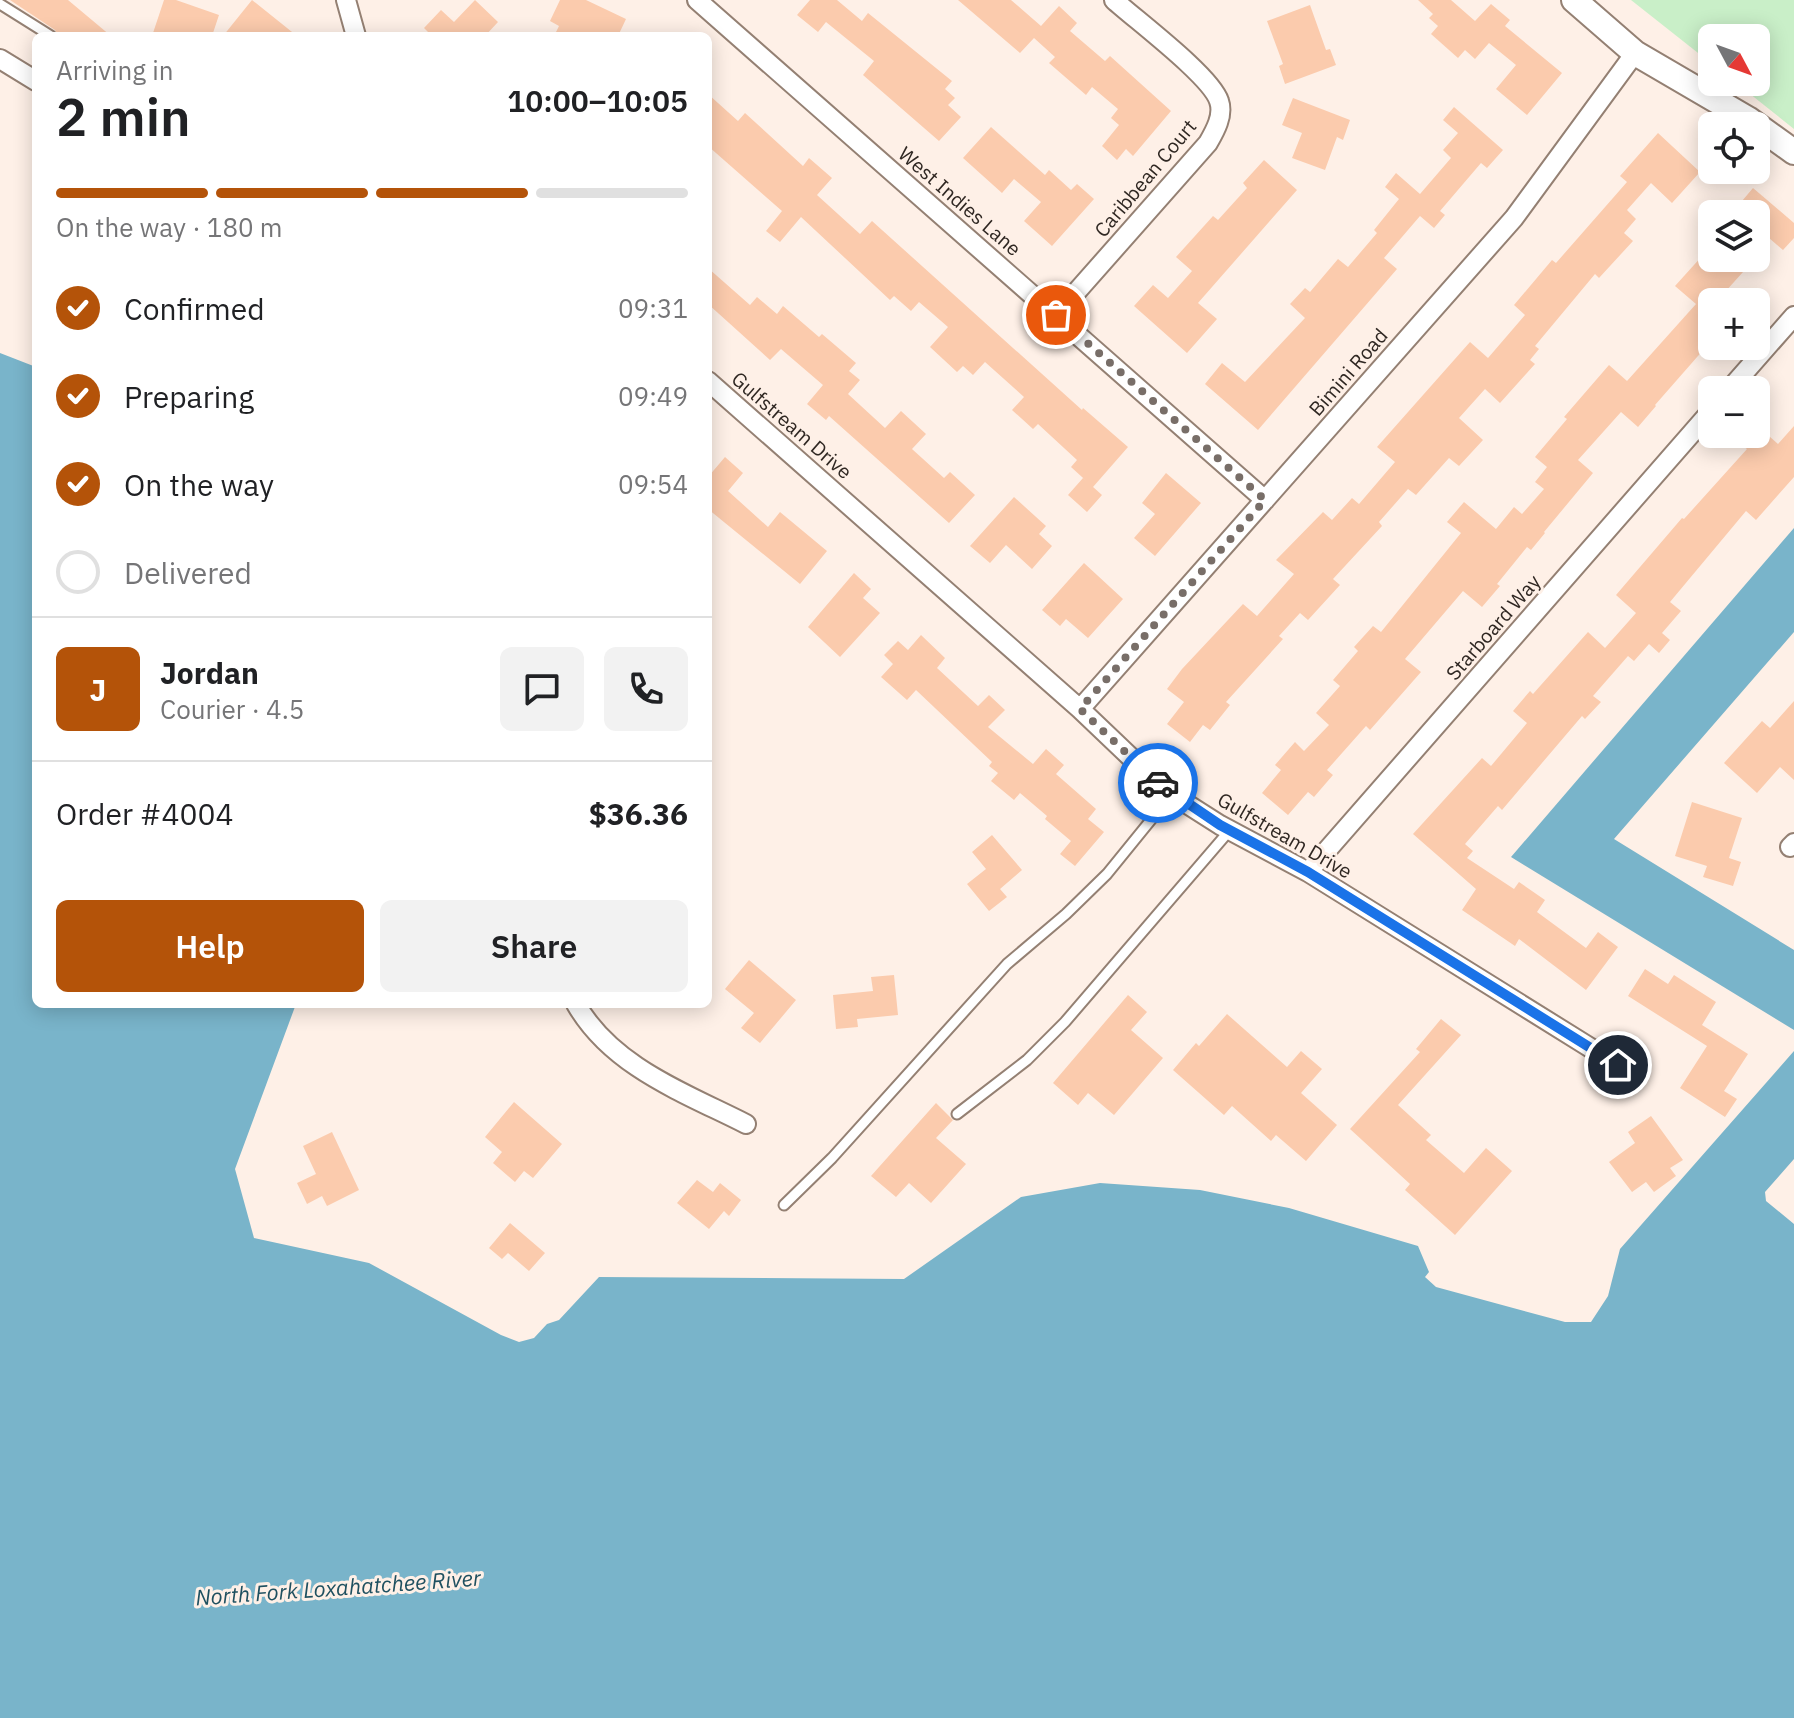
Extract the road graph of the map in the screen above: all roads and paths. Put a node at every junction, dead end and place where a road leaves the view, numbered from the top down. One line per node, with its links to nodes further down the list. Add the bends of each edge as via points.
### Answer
1 (346, 0): 7 (street)
2 (697, 0): 12 (street, West Indies Lane)
3 (1114, 0): 12 (street, Caribbean Court, via 1202,78 1219,100 1219,116 1208,143)
4 (1574, 0): 8 (street)
5 (0, 4): 6 (lane)
6 (45, 32)
7 (355, 32)
8 (1635, 53): 11 (street); 17 (street, Bimini Road, via 1514,218)
9 (0, 59): 10 (street)
10 (32, 79)
11 (1794, 152)
12 (1056, 315): 17 (street, West Indies Lane)
13 (1794, 316): 14 (street)
14 (1741, 376)
15 (712, 391): 18 (street, Gulfstream Drive)
16 (1698, 426): 21 (street, Starboard Way)
17 (1265, 500): 18 (street, Bimini Road)
18 (1080, 709): 19 (street, Gulfstream Drive)
19 (1172, 794): 20 (street, Gulfstream Drive); 26 (lane, via 1107,874 1007,964)
20 (1230, 830): 21 (street, Gulfstream Drive); 24 (lane, via 1065,1022 1027,1060)
21 (1308, 872): 23 (street, Gulfstream Drive)
22 (579, 1008): 25 (street, via 594,1031 633,1066)
23 (1618, 1065)
24 (957, 1114)
25 (746, 1124)
26 (784, 1205)

